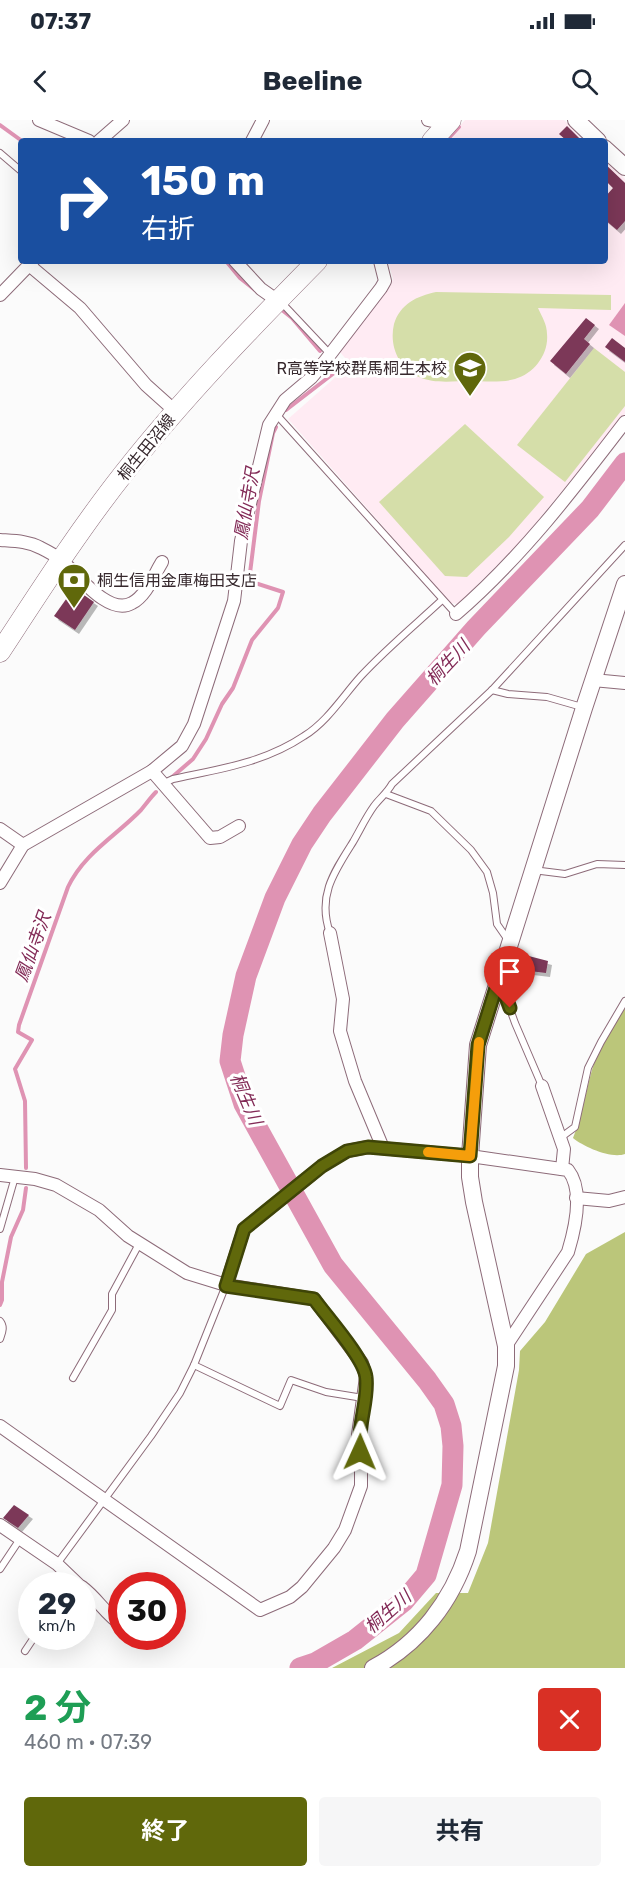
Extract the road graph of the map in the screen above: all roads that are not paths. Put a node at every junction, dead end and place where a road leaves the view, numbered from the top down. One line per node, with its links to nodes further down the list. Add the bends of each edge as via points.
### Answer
1 (39, 120): 5 (street)
2 (123, 120): 6 (street)
3 (263, 120): 7 (street)
4 (576, 120): 8 (street)
5 (82, 138)
6 (102, 138)
7 (254, 138)
8 (595, 138)
9 (608, 152): 12 (street)
10 (0, 153): 11 (lane)
11 (18, 168)
12 (625, 168)
13 (30, 264): 18 (street)
14 (32, 264): 21 (street, via 80,308 146,385)
15 (238, 264): 19 (street)
16 (315, 264): 19 (main road, 桐生田沼線)
17 (381, 264): 20 (street, via 385,281)
18 (0, 295)
19 (278, 301): 20 (lane); 21 (main road, 桐生田沼線)
20 (330, 354): 22 (street)
21 (175, 411): 26 (main road, 桐生田沼線)
22 (275, 413): 29 (lane); 36 (street, via 266,434 241,541 234,602 208,684 182,746)
23 (625, 422): 30 (street, via 523,549)
24 (0, 540): 26 (street, via 40,547)
25 (625, 544): 34 (lane)
26 (61, 560): 27 (street, via 88,589 118,605 138,598); 31 (main road, 桐生田沼線)
27 (162, 562)
28 (624, 588): 32 (street)
29 (442, 600): 30 (lane); 37 (lane, via 362,675 305,736 250,763 174,778)
30 (456, 614)
31 (0, 652)
32 (593, 680): 33 (street); 35 (street)
33 (625, 683)
34 (492, 690): 35 (lane, via 547,697); 38 (lane)
35 (584, 708): 43 (street)
36 (152, 771): 37 (street); 41 (street)
37 (162, 784): 39 (street, via 210,838)
38 (386, 794): 45 (lane, via 375,805 330,879 325,920); 46 (lane, via 431,811 471,850 487,872 497,924)
39 (239, 826)
40 (0, 829): 41 (street)
41 (23, 844): 44 (street)
42 (625, 865): 43 (lane, via 597,864 566,874)
43 (533, 870): 46 (street)
44 (0, 883)
45 (330, 933): 51 (street, via 343,999 340,1031 355,1081)
46 (510, 944): 47 (street)
47 (499, 978): 49 (lane); 52 (street, via 478,1045)
48 (625, 1001): 50 (lane, via 588,1068 575,1127)
49 (542, 1086): 50 (street)
50 (560, 1138): 53 (street, via 564,1149)
51 (383, 1148): 52 (street); 60 (street, via 356,1148 335,1157 261,1214 244,1229)
52 (470, 1156): 53 (street); 63 (street, via 474,1202)
53 (562, 1168): 57 (street, via 574,1179)
54 (0, 1175): 55 (street)
55 (15, 1176): 58 (lane); 59 (street, via 56,1185 99,1210)
56 (625, 1197): 57 (street, via 609,1201)
57 (576, 1198): 63 (street, via 568,1252)
58 (0, 1229)
59 (139, 1244): 60 (street, via 187,1273); 65 (lane, via 112,1294 112,1310)
60 (226, 1286): 64 (lane); 66 (street, via 314,1299 362,1363 366,1377)
61 (0, 1321): 62 (lane)
62 (0, 1339)
63 (507, 1346): 76 (street, via 482,1490 461,1573 442,1608 416,1638)
64 (194, 1365): 66 (lane, via 280,1406 291,1380 326,1392); 68 (lane, via 180,1393)
65 (73, 1378)
66 (364, 1398): 68 (street, via 358,1435 361,1486 345,1530 302,1587 290,1597 260,1610)
67 (0, 1426): 68 (street)
68 (105, 1500): 71 (lane)
69 (0, 1525): 70 (street)
70 (20, 1539): 71 (street); 72 (lane)
71 (57, 1564): 73 (street)
72 (0, 1569)
73 (65, 1572)
74 (96, 1598): 75 (street)
75 (108, 1612)
76 (373, 1668)

